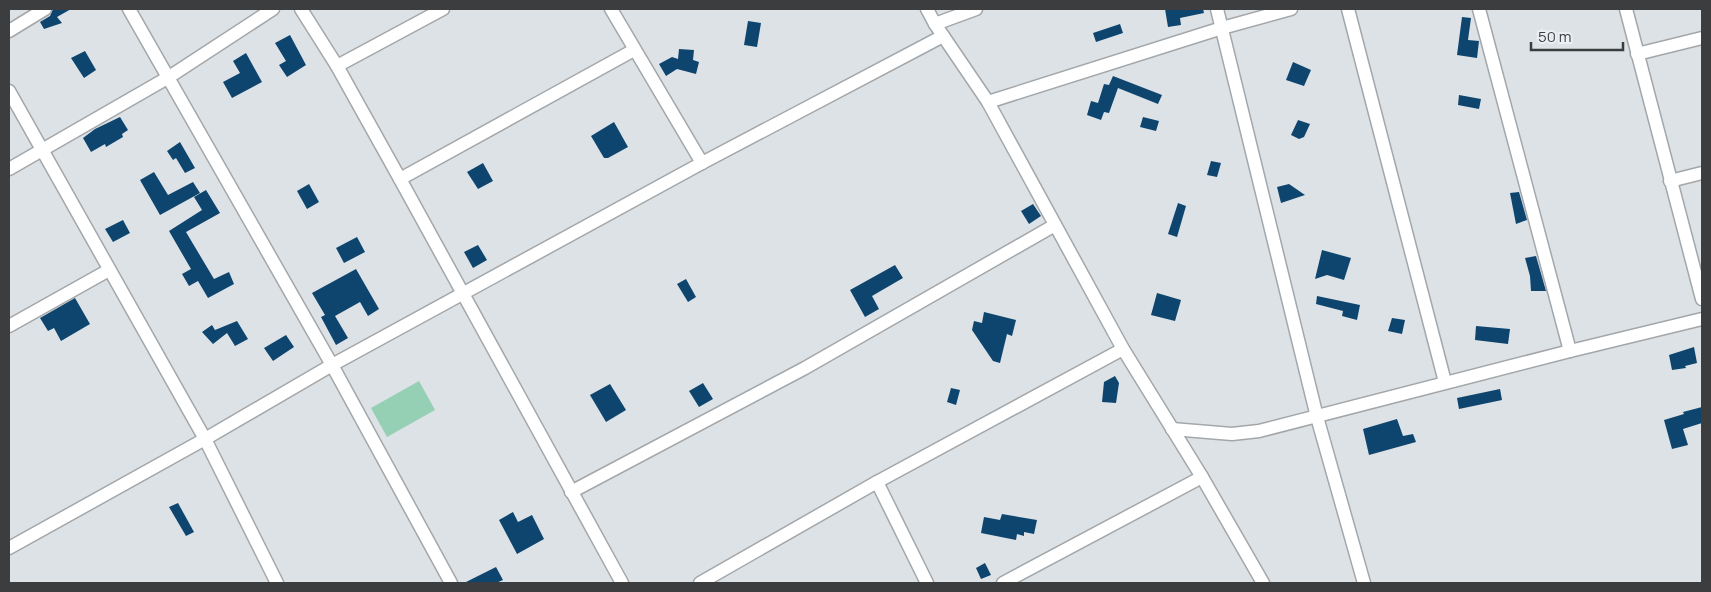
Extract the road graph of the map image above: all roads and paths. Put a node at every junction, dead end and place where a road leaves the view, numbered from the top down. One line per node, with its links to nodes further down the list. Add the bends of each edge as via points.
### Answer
1 (46, 9): 16 (street)
2 (129, 9): 22 (street)
3 (273, 9): 22 (street)
4 (301, 9): 21 (street)
5 (443, 9): 21 (street)
6 (611, 9): 19 (street)
7 (927, 9): 14 (street)
8 (976, 9): 14 (street)
9 (1218, 9): 15 (street)
10 (1291, 9): 15 (street)
11 (1348, 9): 40 (street)
12 (1479, 9): 38 (street)
13 (1626, 9): 20 (street)
14 (935, 24): 17 (street)
15 (1222, 28): 24 (street); 41 (street)
16 (9, 31)
17 (943, 36): 24 (street); 26 (street)
18 (1702, 38): 20 (street)
19 (634, 50): 26 (street); 29 (street)
20 (1637, 54): 30 (street)
21 (336, 66): 29 (street)
22 (169, 77): 25 (street); 39 (street)
23 (9, 91): 25 (street)
24 (988, 102): 31 (street)
25 (41, 151): 27 (street); 32 (street)
26 (702, 163): 33 (street)
27 (9, 169)
28 (1702, 173): 30 (street)
29 (400, 179): 33 (street)
30 (1670, 180): 34 (street)
31 (1055, 226): 37 (street); 46 (street, via 804,368)
32 (109, 270): 36 (street); 43 (street)
33 (463, 294): 39 (street); 46 (street)
34 (1702, 299)
35 (1702, 319): 38 (street)
36 (9, 326)
37 (1123, 348): 42 (street); 45 (street)
38 (1570, 350): 40 (street)
39 (332, 365): 43 (street); 49 (street)
40 (1445, 382): 41 (street)
41 (1317, 417): 42 (street, via 1232,434); 55 (street)
42 (1172, 429): 44 (street)
43 (205, 439): 47 (street); 48 (street)
44 (1202, 477): 53 (street); 54 (street)
45 (877, 482): 51 (street); 52 (street)
46 (572, 492): 50 (street)
47 (9, 548)
48 (277, 583)
49 (451, 583)
50 (622, 583)
51 (700, 583)
52 (927, 583)
53 (1003, 583)
54 (1263, 583)
55 (1364, 583)

